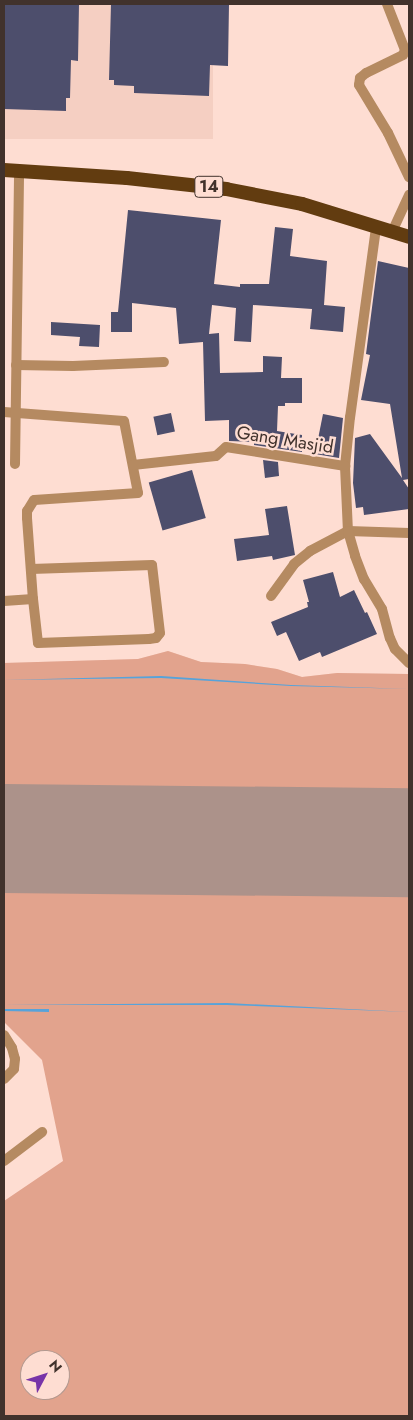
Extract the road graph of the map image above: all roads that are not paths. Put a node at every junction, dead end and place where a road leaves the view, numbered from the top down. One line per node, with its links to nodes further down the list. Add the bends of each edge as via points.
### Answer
1 (387, 4): 4 (street, via 405,50 403,55 366,73 360,78 359,85 388,133)
2 (4, 170): 3 (highway, 14)
3 (19, 171): 6 (highway, 14, via 226,189 302,204); 10 (street)
4 (409, 177)
5 (409, 195): 7 (street)
6 (376, 228): 7 (highway, 14); 15 (street)
7 (392, 232): 8 (highway, 14)
8 (409, 238)
9 (164, 362): 10 (street)
10 (16, 365): 11 (street)
11 (15, 411): 12 (street); 13 (street); 14 (street, via 120,420 126,425)
12 (4, 412)
13 (15, 464)
14 (133, 465): 15 (street, Gang Masjid, via 216,456 226,447); 18 (street, via 138,493 34,500 27,511)
15 (345, 466): 16 (street)
16 (348, 531): 17 (street); 19 (street, via 310,551 294,564); 22 (street, via 361,571 382,609 395,649)
17 (409, 533)
18 (31, 569): 20 (street); 20 (street, via 152,565 160,633 149,639 38,643)
19 (271, 596)
20 (33, 599): 21 (street)
21 (4, 601)
22 (409, 663)
23 (4, 1035): 24 (street, via 15,1059 14,1069)
24 (4, 1080)
25 (42, 1132): 26 (street)
26 (4, 1161)

